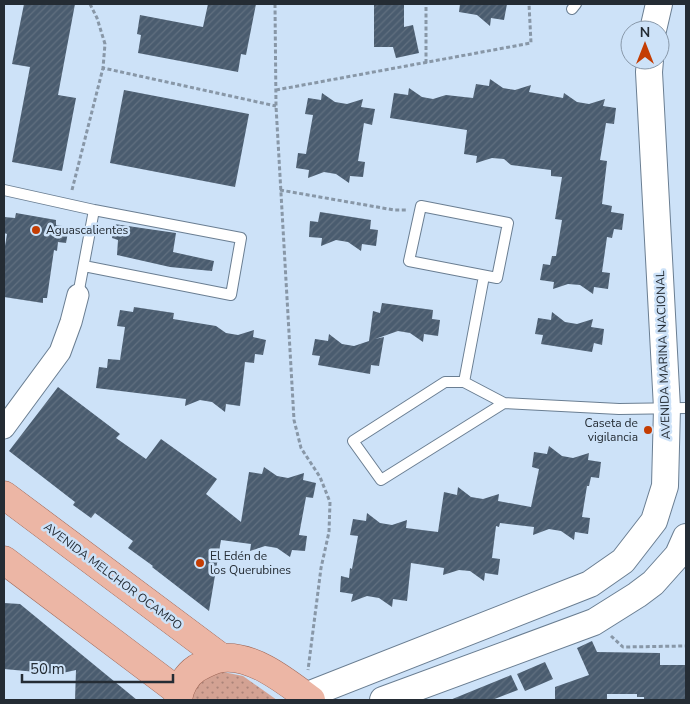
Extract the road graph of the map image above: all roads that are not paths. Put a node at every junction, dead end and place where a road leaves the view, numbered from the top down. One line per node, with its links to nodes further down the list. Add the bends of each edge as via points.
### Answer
1 (659, 4): 2 (street)
2 (655, 20)
3 (649, 70): 11 (street, AVENIDA MARINA NACIONAL)
4 (4, 190): 5 (lane)
5 (94, 210): 6 (lane); 6 (lane, via 241,238 231,295)
6 (84, 266): 8 (lane)
7 (484, 276): 7 (lane, via 497,278 508,222 421,206 408,261); 9 (lane)
8 (78, 295): 12 (street, via 60,352)
9 (464, 382): 10 (lane); 10 (lane, via 445,382 353,441 381,480)
10 (504, 403): 11 (lane, via 619,409)
11 (677, 408): 18 (street, AVENIDA MARINA NACIONAL, via 665,486 654,521 623,561 590,584)
12 (6, 421)
13 (4, 495): 16 (main road, AVENIDA MELCHOR OCAMPO)
14 (684, 552): 19 (street, via 637,595 594,622)
15 (4, 560): 17 (main road)
16 (222, 658): 17 (main road, via 190,672); 18 (main road, via 240,659 269,670)
17 (178, 696)
18 (308, 698)
19 (383, 700)

